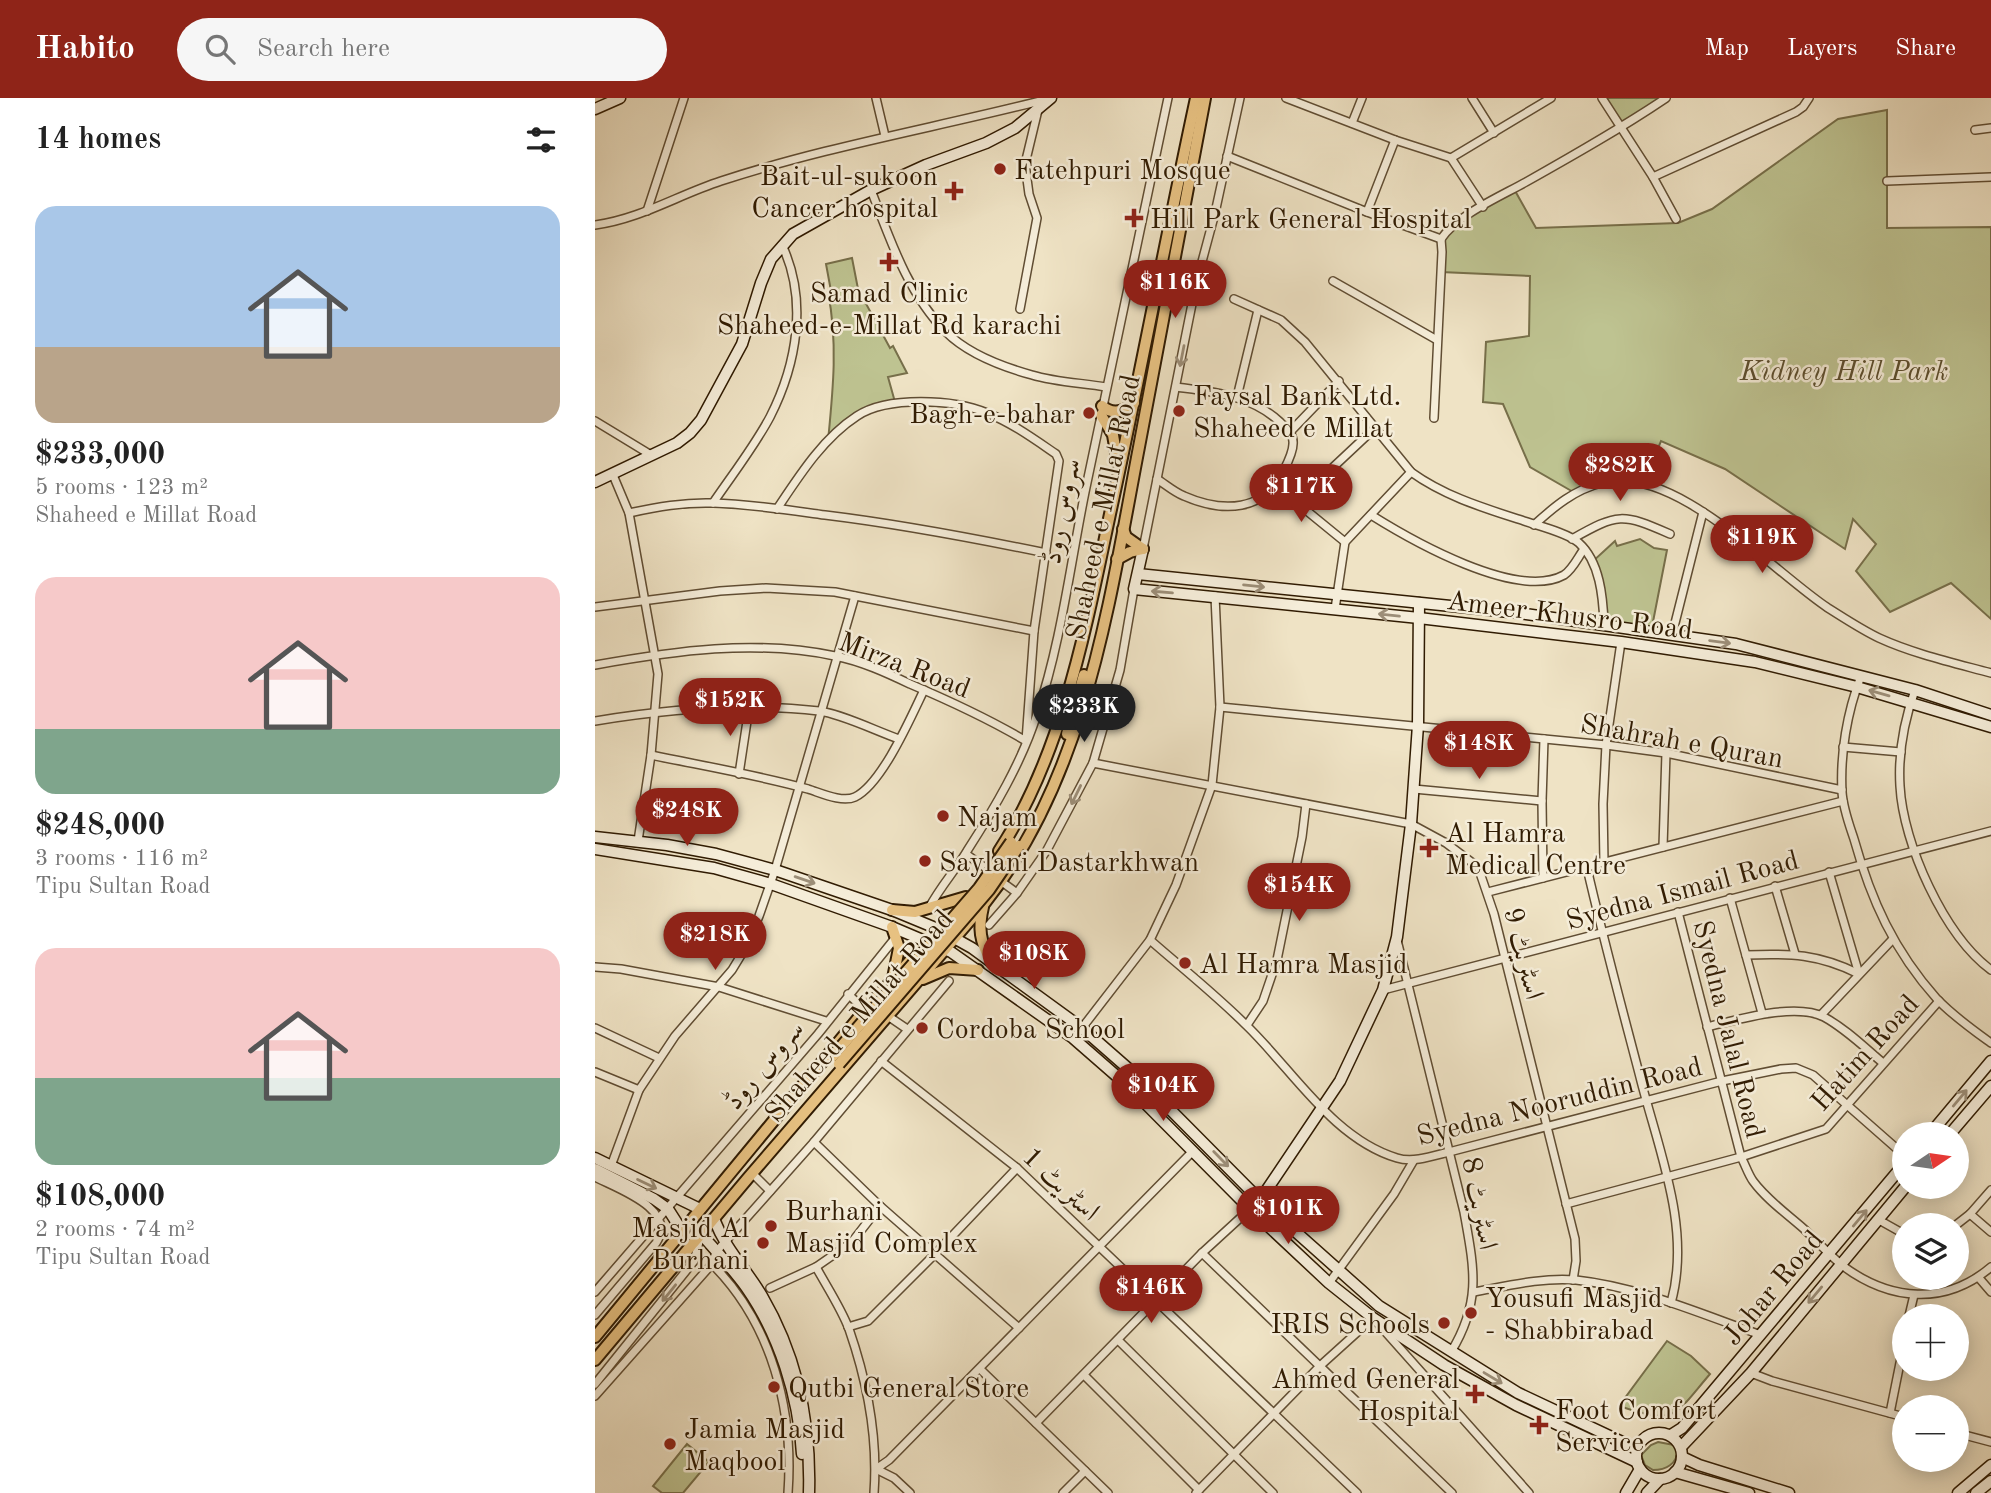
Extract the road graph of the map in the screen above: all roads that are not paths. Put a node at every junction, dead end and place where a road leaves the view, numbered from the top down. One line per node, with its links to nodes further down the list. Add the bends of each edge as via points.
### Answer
1 (620, 98): 17 (main road)
2 (684, 98): 34 (street)
3 (876, 98): 25 (street)
4 (1050, 98): 16 (street); 18 (main road)
5 (1168, 98): 46 (street, سروس روڈ)
6 (1196, 98): 49 (main road, Shaheed e Millat Road)
7 (1205, 98): 69 (main road, Shaheed e Millat Road)
8 (1240, 98): 27 (street)
9 (1286, 98): 19 (street)
10 (1362, 98): 19 (street)
11 (1472, 98): 24 (street)
12 (1551, 98): 24 (street)
13 (1602, 98): 21 (street)
14 (1665, 98): 21 (street)
15 (1809, 98): 29 (street, via 1796,112)
16 (1010, 108): 20 (street); 25 (street)
17 (595, 109)
18 (1039, 109): 20 (main road); 42 (street, via 1025,163 1037,218)
19 (1352, 123): 26 (street)
20 (1015, 128): 32 (main road)
21 (1621, 128): 29 (street); 33 (street)
22 (1991, 128): 23 (street)
23 (1975, 130)
24 (1494, 133): 28 (street)
25 (885, 136): 34 (street, via 720,182)
26 (1395, 140): 28 (street); 35 (street)
27 (1227, 156): 35 (street); 47 (street, one-way to 47)
28 (1451, 158): 33 (street)
29 (1653, 177): 36 (street)
30 (1991, 177): 31 (street)
31 (1887, 181)
32 (871, 190): 39 (main road, via 793,234); 46 (street, via 909,280 947,334 985,357 1033,376)
33 (1483, 207): 38 (street)
34 (647, 211): 37 (street)
35 (1367, 212): 38 (street)
36 (1676, 219)
37 (595, 225)
38 (1441, 239): 44 (street)
39 (782, 245): 55 (main road, via 761,283 742,344 701,420 677,443); 63 (street, via 796,283 792,355 769,419)
40 (1333, 281): 44 (street)
41 (1234, 299): 43 (street)
42 (1020, 309)
43 (1258, 310): 45 (street, via 1281,320); 48 (street)
44 (1437, 340): 51 (street)
45 (1339, 381): 53 (street); 54 (street)
46 (1106, 387): 50 (street, سروس روڈ)
47 (1176, 387): 48 (street); 59 (street)
48 (1237, 397): 54 (street, via 1270,413)
49 (1134, 403): 50 (main road, via 1119,411); 57 (main road, Shaheed e Millat Road)
50 (1101, 410): 57 (main road, via 1112,435); 111 (street, سروس روڈ, via 1057,636)
51 (1434, 418)
52 (595, 421): 55 (street)
53 (1376, 427): 56 (street); 62 (street)
54 (1290, 432): 61 (street, via 1293,446)
55 (651, 455): 58 (main road)
56 (1411, 472): 67 (street); 68 (street, via 1450,496)
57 (1119, 474): 92 (main road, Shaheed e Millat Road)
58 (613, 475): 60 (main road); 65 (street)
59 (1157, 479): 61 (street, via 1183,496 1236,506 1263,498); 73 (street)
60 (595, 482)
61 (1278, 484): 62 (street)
62 (1296, 502): 72 (street)
63 (713, 503): 64 (street); 65 (street)
64 (777, 509): 75 (street, via 977,538); 75 (street, via 824,445 858,415 895,402 958,405 1013,425 1056,454 1059,461)
65 (629, 513): 82 (street)
66 (1703, 513): 68 (street, via 1662,490 1618,481 1569,496); 90 (street); 96 (street, via 1828,608 1879,638)
67 (1371, 515): 72 (street); 74 (street, via 1455,561 1509,577 1538,581 1565,574)
68 (1534, 525): 71 (street)
69 (1123, 528): 73 (main road, via 1126,537); 76 (main road, Shaheed e Millat Road)
70 (1670, 534): 71 (street, via 1626,517 1598,524)
71 (1572, 539): 74 (street)
72 (1345, 542): 79 (street)
73 (1143, 549): 76 (main road); 77 (main road)
74 (1584, 549): 88 (street, via 1598,577)
75 (1046, 553): 89 (street)
76 (1117, 559): 86 (main road, Shaheed e Millat Road)
77 (1138, 574): 78 (main road); 79 (main road, Ameer Khusro Road, one-way to 79)
78 (1134, 589): 81 (main road, Ameer Khusro Road, one-way to 78); 117 (street, via 1119,670)
79 (1337, 594): 83 (main road, Ameer Khusro Road); 85 (street)
80 (855, 596): 82 (street, via 766,588); 89 (street); 94 (street)
81 (1215, 596): 85 (main road, Ameer Khusro Road); 101 (street)
82 (646, 600): 84 (street); 93 (street)
83 (1419, 603): 87 (main road); 88 (main road, Ameer Khusro Road)
84 (595, 607)
85 (1335, 609): 87 (main road, Ameer Khusro Road, one-way to 85)
86 (1104, 617): 130 (main road, via 1053,776); 142 (main road, Shaheed e Millat Road, via 1071,744 1033,830)
87 (1419, 618): 91 (main road, Ameer Khusro Road); 107 (main road)
88 (1604, 624): 90 (main road, Ameer Khusro Road)
89 (1034, 631): 111 (street)
90 (1672, 635): 97 (main road, Ameer Khusro Road, one-way to 97, via 1736,644)
91 (1621, 642): 97 (main road, Ameer Khusro Road); 112 (street)
92 (1080, 647): 130 (main road, via 1082,660 1054,750); 138 (main road, Shaheed e Millat Road, via 1034,785)
93 (656, 654): 94 (street, Mirza Road, via 758,647); 95 (street, Mirza Road); 103 (street)
94 (837, 656): 98 (street, Mirza Road); 104 (street)
95 (595, 665)
96 (1991, 673)
97 (1859, 681): 99 (main road, Ameer Khusro Road); 100 (main road, Ameer Khusro Road, one-way to 97); 113 (street)
98 (924, 690): 109 (street); 111 (street, Mirza Road)
99 (1915, 690): 100 (street); 105 (main road, Ameer Khusro Road)
100 (1911, 702): 108 (main road, Ameer Khusro Road); 114 (street)
101 (1220, 707): 107 (street, Shahrah e Quran); 119 (street)
102 (749, 708): 103 (street); 104 (street); 118 (street)
103 (656, 711): 106 (street); 116 (street)
104 (821, 711): 109 (street); 120 (street)
105 (1991, 715)
106 (595, 721)
107 (1418, 725): 110 (street, Shahrah e Quran); 121 (main road)
108 (1991, 727)
109 (899, 738): 120 (street, via 869,785 854,797 843,799)
110 (1544, 739): 112 (street, Shahrah e Quran); 123 (street)
111 (1026, 741): 134 (street, سروس روڈ)
112 (1606, 745): 115 (street, Shahrah e Quran); 135 (street)
113 (1843, 747): 114 (street); 122 (street)
114 (1901, 752): 133 (street, via 1900,787)
115 (1665, 753): 122 (street, Shahrah e Quran); 131 (street)
116 (652, 755): 118 (street); 129 (street)
117 (1093, 763): 119 (street, اسٹریٹ 9); 146 (street, one-way to 146, via 1057,832)
118 (739, 774): 120 (street)
119 (1212, 785): 125 (street, اسٹریٹ 9); 161 (street, via 1176,885)
120 (799, 787): 139 (street)
121 (1414, 789): 123 (street); 126 (main road)
122 (1842, 790): 124 (street)
123 (1542, 801): 141 (street)
124 (1843, 801): 131 (street); 136 (street)
125 (1306, 804): 126 (street, اسٹریٹ 9); 188 (street, via 1277,960 1263,1001)
126 (1411, 824): 145 (street, اسٹریٹ 9, via 1478,867); 159 (main road)
127 (1991, 831): 133 (street, Syedna Ismail Road)
128 (595, 836): 129 (main road)
129 (638, 841): 139 (main road)
130 (1015, 844): 195 (main road, bridge)
131 (1663, 847): 135 (street)
132 (595, 849): 143 (main road, via 714,868)
133 (1915, 851): 136 (street, Syedna Ismail Road); 173 (street, via 1951,928)
134 (966, 854): 138 (street); 150 (street, سروس روڈ)
135 (1604, 863): 137 (street)
136 (1861, 864): 140 (street, Syedna Ismail Road); 162 (street)
137 (1587, 868): 141 (street); 158 (street)
138 (987, 869): 147 (main road, Shaheed e Millat Road)
139 (775, 870): 143 (street); 151 (main road, one-way to 151)
140 (1829, 872): 144 (street, Syedna Ismail Road); 174 (street)
141 (1543, 878): 145 (street)
142 (1002, 882): 146 (street); 149 (main road, Shaheed e Millat Road)
143 (771, 884): 157 (main road); 179 (street, via 746,947)
144 (1776, 886): 148 (street, Syedna Ismail Road); 165 (street)
145 (1488, 892): 168 (street, اسٹریٹ 9)
146 (1017, 893): 154 (street)
147 (966, 897): 150 (main road); 153 (main road, Shaheed e Millat Road)
148 (1730, 898): 152 (street, Syedna Ismail Road); 166 (street)
149 (984, 904): 155 (main road, Shaheed e Millat Road); 169 (main road, via 979,930)
150 (929, 909): 151 (main road)
151 (892, 910): 156 (main road)
152 (1678, 912): 158 (street, Syedna Ismail Road); 189 (street, Syedna Jalal Road)
153 (946, 919): 155 (main road, via 948,930); 156 (main road, Shaheed e Millat Road)
154 (989, 925)
155 (962, 928): 160 (main road, Shaheed e Millat Road)
156 (938, 929): 160 (main road); 163 (main road, Shaheed e Millat Road)
157 (894, 932): 163 (main road); 175 (main road, via 899,948); 181 (street, سروس روڈ)
158 (1602, 933): 168 (street, Syedna Ismail Road); 203 (street)
159 (1397, 937): 178 (street, اسٹریٹ 8); 180 (main road)
160 (954, 938): 164 (main road, Shaheed e Millat Road); 169 (main road)
161 (1150, 940): 188 (street, Syedna Nooruddin Road); 191 (street)
162 (1892, 940): 174 (street); 182 (street)
163 (928, 941): 164 (main road); 167 (main road, Shaheed e Millat Road)
164 (945, 950): 171 (main road, Shaheed e Millat Road); 172 (main road)
165 (1795, 954): 166 (street); 174 (street, via 1836,962)
166 (1746, 955): 184 (street)
167 (913, 957): 171 (main road, via 922,956); 175 (main road, Shaheed e Millat Road)
168 (1504, 957): 178 (street, Syedna Ismail Road); 208 (street, اسٹریٹ 9)
169 (991, 961): 191 (main road)
170 (595, 967): 179 (street)
171 (930, 967): 177 (main road, Shaheed e Millat Road)
172 (978, 970): 177 (main road, via 949,968); 212 (main road, via 1073,1038)
173 (1991, 970)
174 (1859, 974): 185 (street)
175 (893, 978): 183 (main road, Shaheed e Millat Road)
176 (949, 981): 192 (street)
177 (917, 982): 186 (main road, Shaheed e Millat Road)
178 (1407, 982): 180 (street, Syedna Ismail Road); 213 (street, اسٹریٹ 8)
179 (719, 987): 187 (street); 194 (street)
180 (1383, 990): 205 (main road)
181 (848, 994): 183 (street); 187 (street, سروس روڈ)
182 (1939, 1001): 193 (street); 198 (street, Hatim Road)
183 (865, 1010): 217 (main road, Shaheed e Millat Road)
184 (1762, 1013): 185 (street); 189 (street)
185 (1821, 1015): 198 (street)
186 (888, 1016): 192 (street); 221 (main road, Shaheed e Millat Road)
187 (826, 1021): 227 (street, سروس روڈ)
188 (1247, 1025): 205 (street, Syedna Nooruddin Road)
189 (1707, 1027): 200 (street, Syedna Jalal Road)
190 (595, 1028): 194 (street)
191 (1082, 1028): 210 (main road)
192 (907, 1029): 196 (street)
193 (1991, 1043)
194 (659, 1058): 202 (street)
195 (836, 1061): 217 (main road, via 746,1159); 221 (main road, via 752,1166)
196 (881, 1061): 209 (street); 219 (street, اسٹریٹ 1)
197 (1991, 1061): 206 (main road, one-way to 197)
198 (1883, 1063): 204 (street, Hatim Road)
199 (595, 1072): 202 (street)
200 (1722, 1081): 203 (street, Syedna Nooruddin Road); 204 (street, Syedna Nooruddin Road, via 1796,1068 1812,1075); 214 (street, Syedna Jalal Road)
201 (1991, 1086): 207 (main road)
202 (639, 1090): 218 (street)
203 (1646, 1102): 208 (street, Syedna Nooruddin Road); 222 (street)
204 (1846, 1104): 211 (street, Syedna Nooruddin Road); 214 (street, Hatim Road, via 1826,1129)
205 (1322, 1109): 216 (street, Syedna Nooruddin Road, via 1364,1143 1398,1159); 229 (main road)
206 (1940, 1122)
207 (1960, 1122)
208 (1546, 1128): 213 (street, Syedna Nooruddin Road); 230 (street, اسٹریٹ 9)
209 (814, 1142): 226 (street); 231 (street)
210 (1204, 1142): 212 (main road); 229 (main road, one-way to 229)
211 (1892, 1144)
212 (1192, 1152): 234 (main road); 244 (street)
213 (1449, 1153): 216 (street, Syedna Nooruddin Road); 259 (street, اسٹریٹ 8, via 1464,1212)
214 (1741, 1157): 222 (street, Hatim Road); 248 (street, Syedna Jalal Road, via 1753,1181)
215 (595, 1158): 218 (main road)
216 (1414, 1160): 253 (street)
217 (738, 1162): 233 (main road, Shaheed e Millat Road)
218 (611, 1166): 227 (main road, one-way to 227)
219 (1017, 1167): 244 (street, اسٹریٹ 1); 246 (street)
220 (595, 1169): 232 (main road)
221 (750, 1176): 226 (street); 237 (main road, Shaheed e Millat Road)
222 (1668, 1176): 230 (street, Hatim Road); 263 (street, via 1678,1266)
223 (595, 1177): 236 (street, via 649,1206)
224 (1892, 1179): 248 (main road, Johar Road, one-way to 224)
225 (1991, 1190): 235 (street)
226 (770, 1191): 243 (street)
227 (676, 1198): 232 (street, سروس روڈ); 233 (main road)
228 (1896, 1199): 238 (main road, Johar Road)
229 (1260, 1200): 253 (main road)
230 (1566, 1204): 255 (street, اسٹریٹ 9, via 1575,1239)
231 (880, 1206): 246 (street); 251 (street, via 852,1242)
232 (668, 1209): 236 (street, سروس روڈ); 240 (main road)
233 (700, 1209): 240 (main road, Shaheed e Millat Road)
234 (1250, 1209): 247 (street); 256 (main road)
235 (1970, 1214): 241 (street)
236 (659, 1218): 258 (street, سروس روڈ); 266 (street, via 661,1233 656,1243)
237 (714, 1219): 242 (main road, Shaheed e Millat Road); 243 (main road)
238 (1879, 1220): 239 (street); 250 (main road, Johar Road)
239 (1892, 1227)
240 (682, 1231): 271 (main road, Shaheed e Millat Road)
241 (1991, 1232)
242 (701, 1234): 245 (main road); 274 (main road, Shaheed e Millat Road); 280 (street, one-way to 280, via 694,1261)
243 (725, 1244): 245 (street); 301 (main road, via 760,1293 785,1342 806,1426)
244 (1100, 1246): 262 (street, اسٹریٹ 1); 269 (street)
245 (716, 1252): 249 (street); 300 (main road, via 751,1294 776,1345 799,1426)
246 (936, 1253): 268 (street, via 868,1321); 269 (street)
247 (1202, 1253): 262 (street); 275 (street)
248 (1830, 1253): 250 (street, Syedna Jalal Road); 270 (main road, Johar Road)
249 (712, 1264): 281 (street); 299 (street, via 750,1313 777,1378 788,1429)
250 (1841, 1264): 261 (street, Syedna Jalal Road, via 1864,1280); 277 (main road, Johar Road, one-way to 277)
251 (816, 1267): 257 (street); 268 (street)
252 (1991, 1267): 254 (street)
253 (1337, 1270): 256 (street); 265 (main road)
254 (1979, 1278): 260 (street); 261 (street, via 1957,1289)
255 (1573, 1280): 259 (street); 263 (street)
256 (1329, 1283): 267 (main road)
257 (770, 1288)
258 (595, 1292)
259 (1474, 1292): 273 (street, اسٹریٹ 8, via 1463,1332)
260 (1991, 1292)
261 (1914, 1295): 264 (street)
262 (1156, 1299): 272 (street); 283 (street, اسٹریٹ 1)
263 (1671, 1303): 270 (street)
264 (1912, 1304)
265 (1379, 1306): 267 (main road); 273 (main road)
266 (595, 1315)
267 (1373, 1318): 275 (street); 291 (main road, via 1516,1405); 309 (street)
268 (848, 1327): 293 (street, via 870,1409)
269 (1019, 1328): 276 (street)
270 (1761, 1335): 285 (main road, Johar Road)
271 (595, 1337)
272 (1118, 1340): 278 (street); 290 (street)
273 (1451, 1352): 288 (main road, one-way to 288, via 1518,1393)
274 (595, 1360)
275 (1321, 1365): 283 (street); 308 (street)
276 (980, 1369): 284 (street); 293 (street)
277 (1751, 1373): 282 (street); 289 (main road, Johar Road)
278 (1084, 1375): 284 (street); 298 (street)
279 (1896, 1381): 282 (street)
280 (595, 1384)
281 (595, 1396)
282 (1890, 1413)
283 (1273, 1414): 290 (street); 307 (street, اسٹریٹ 1)
284 (1035, 1423): 294 (street)
285 (1671, 1435): 288 (main road, via 1651,1434); 289 (main road)
286 (1969, 1436): 287 (street)
287 (1991, 1442)
288 (1637, 1448): 291 (main road)
289 (1681, 1452): 295 (main road); 313 (main road)
290 (1233, 1454): 298 (street); 306 (street)
291 (1639, 1465): 296 (main road); 310 (main road)
292 (1991, 1465): 314 (main road)
293 (876, 1469): 302 (street); 303 (street)
294 (1085, 1471): 304 (street); 305 (street)
295 (1675, 1472): 296 (main road); 312 (main road)
296 (1660, 1479): 311 (main road)
297 (1991, 1481): 315 (main road)
298 (1198, 1492)
299 (788, 1493)
300 (802, 1493)
301 (809, 1493)
302 (874, 1493)
303 (910, 1493)
304 (1063, 1493)
305 (1108, 1493)
306 (1273, 1493)
307 (1357, 1493)
308 (1452, 1493)
309 (1529, 1493)
310 (1626, 1493)
311 (1647, 1493)
312 (1749, 1493)
313 (1789, 1493)
314 (1958, 1493)
315 (1976, 1493)

